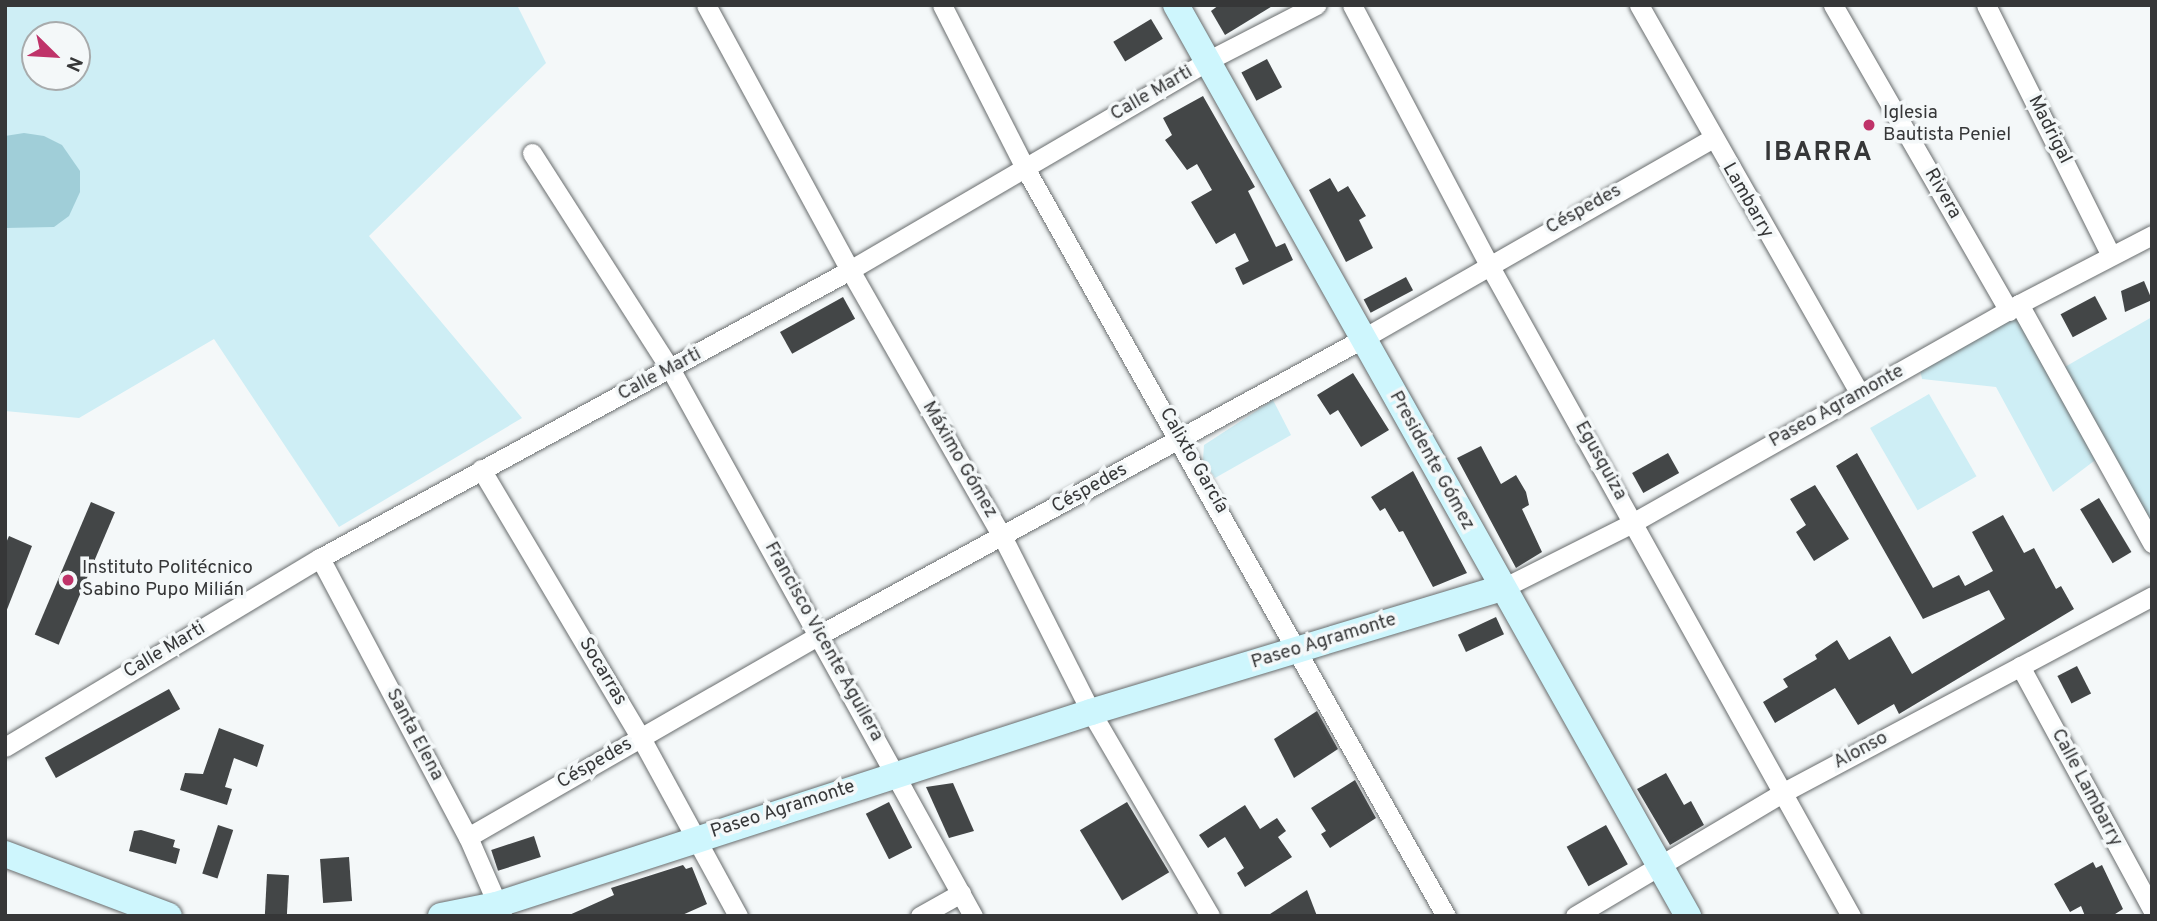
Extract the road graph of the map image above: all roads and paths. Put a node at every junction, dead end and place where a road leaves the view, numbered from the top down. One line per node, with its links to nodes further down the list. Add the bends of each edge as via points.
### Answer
1 (706, 5): 16 (street, Máximo Gómez)
2 (942, 5): 12 (street, Calixto García)
3 (1176, 5): 9 (street, Presidente Gómez)
4 (1316, 5): 9 (street, Calle Marti)
5 (1352, 5): 15 (street, Egusquiza)
6 (1639, 5): 10 (street, Lambarry)
7 (1833, 5): 17 (street, Rivera)
8 (1986, 5): 14 (street, Madrigal)
9 (1207, 61): 12 (street, Calle Marti); 18 (street, Presidente Gómez)
10 (1711, 139): 15 (street, Céspedes); 20 (street, Lambarry)
11 (532, 153): 19 (street, Francisco Vicente Aguilera)
12 (1025, 168): 16 (street, Calle Marti); 21 (street, Calixto García)
13 (2152, 235): 14 (street, Paseo Agramonte)
14 (2111, 256): 17 (street, Paseo Agramonte)
15 (1488, 263): 18 (street, Céspedes); 23 (street, Egusquiza)
16 (850, 270): 19 (street, Calle Marti); 24 (street, Máximo Gómez)
17 (2014, 308): 20 (street, Paseo Agramonte); 25 (street, Rivera)
18 (1362, 339): 21 (street, Céspedes); 27 (street, Presidente Gómez)
19 (671, 370): 22 (street, Calle Marti); 29 (street, Francisco Vicente Aguilera)
20 (1860, 394): 23 (street, Paseo Agramonte)
21 (1180, 439): 24 (street, Céspedes); 30 (street, Calixto García)
22 (481, 468): 26 (street, Calle Marti); 33 (street, Socarras)
23 (1634, 522): 27 (street, Paseo Agramonte); 36 (street, Egusquiza)
24 (1003, 538): 29 (street, Céspedes); 32 (street, Máximo Gómez)
25 (2152, 544)
26 (320, 558): 34 (street, Calle Marti); 37 (street, Santa Elena)
27 (1503, 588): 30 (street, Paseo Agramonte); 40 (street, Presidente Gómez)
28 (2152, 596): 31 (street, Alonso)
29 (821, 634): 33 (street, Céspedes); 35 (street, Francisco Vicente Aguilera)
30 (1300, 649): 32 (street, Paseo Agramonte); 50 (street, Calixto García)
31 (2020, 666): 36 (street, Alonso); 42 (street, Calle Lambarry)
32 (1091, 712): 35 (street, Paseo Agramonte); 49 (street, Máximo Gómez)
33 (641, 738): 37 (street, Céspedes); 38 (street, Socarras)
34 (5, 747)
35 (895, 774): 38 (street, Paseo Agramonte); 41 (street, Francisco Vicente Aguilera)
36 (1784, 793): 40 (street, Alonso); 53 (street, Egusquiza)
37 (468, 836): 43 (street, Santa Elena)
38 (696, 838): 43 (street, Paseo Agramonte); 46 (street, Socarras)
39 (5, 854): 44 (street)
40 (1661, 867): 51 (street, Alonso); 52 (street, Presidente Gómez)
41 (961, 893): 47 (street); 48 (street, Francisco Vicente Aguilera)
42 (2152, 909)
43 (499, 910): 45 (street, Paseo Agramonte)
44 (169, 916)
45 (441, 916)
46 (738, 916)
47 (920, 916)
48 (973, 916)
49 (1210, 916)
50 (1446, 916)
51 (1576, 916)
52 (1688, 916)
53 (1851, 916)

